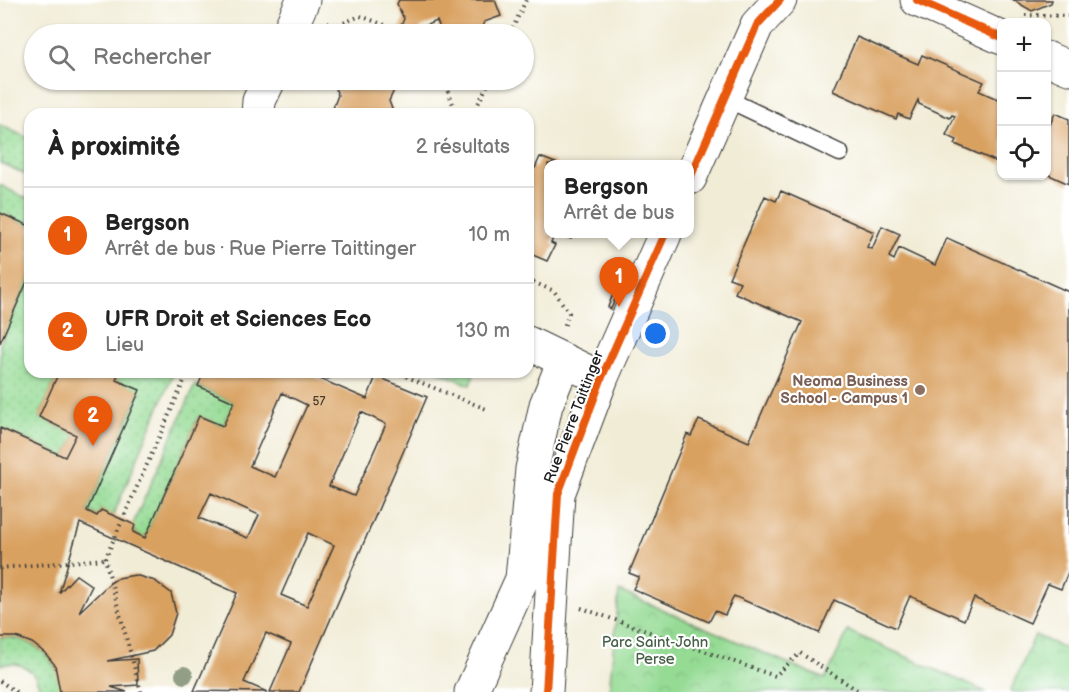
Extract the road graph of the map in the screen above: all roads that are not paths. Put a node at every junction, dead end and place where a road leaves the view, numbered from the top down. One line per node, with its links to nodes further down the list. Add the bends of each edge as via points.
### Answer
1 (780, 0): 7 (street, via 757,25)
2 (917, 0): 3 (street)
3 (997, 22)
4 (1051, 60): 5 (street)
5 (1069, 68)
6 (264, 90): 8 (street)
7 (725, 98): 9 (lane); 10 (street)
8 (258, 108)
9 (840, 153)
10 (694, 169)
11 (663, 238): 14 (street, Rue Pierre Taittinger)
12 (534, 346): 13 (street)
13 (564, 361): 14 (street); 15 (street, Rue Pierre Taittinger, via 546,405 532,470 522,579)
14 (602, 377): 16 (street, Rue Pierre Taittinger, via 558,494)
15 (471, 692)
16 (546, 692)

